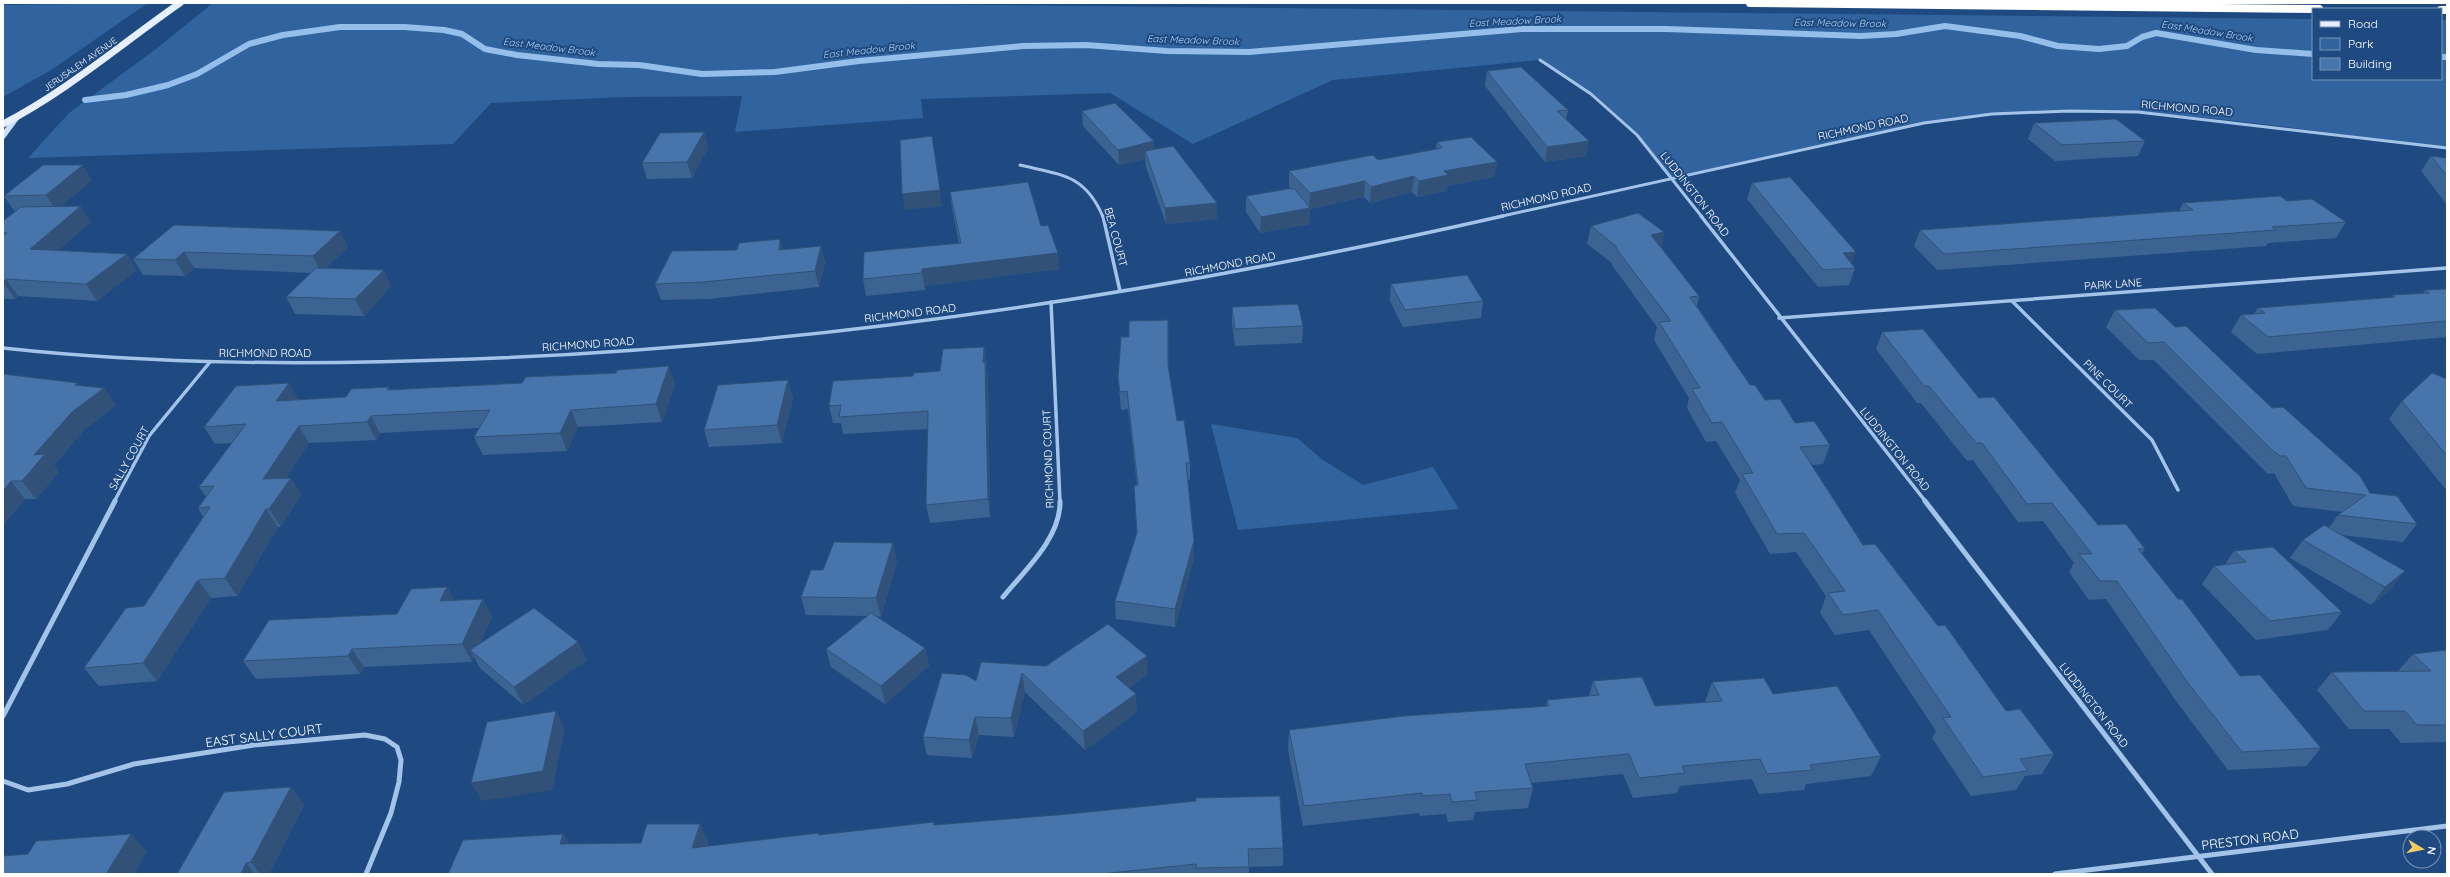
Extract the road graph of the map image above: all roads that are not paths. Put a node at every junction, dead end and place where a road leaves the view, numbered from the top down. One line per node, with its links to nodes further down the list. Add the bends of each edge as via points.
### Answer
1 (176, 3): 5 (main road, JERUSALEM AVENUE)
2 (180, 3): 5 (main road, JERUSALEM AVENUE)
3 (1750, 3): 4 (highway)
4 (2312, 9)
5 (164, 13): 7 (main road, JERUSALEM AVENUE, via 77,79)
6 (1540, 60): 12 (street, LUDDINGTON ROAD, via 1591,94 1637,135)
7 (17, 117): 8 (main road, JERUSALEM AVENUE); 9 (main road)
8 (3, 124)
9 (3, 136)
10 (2447, 148): 12 (street, RICHMOND ROAD, via 2208,118 2138,112 2069,111 1992,114 1924,123)
11 (1020, 165): 14 (street, BEA COURT, via 1071,178 1080,182 1094,197 1102,211)
12 (1671, 178): 14 (street, RICHMOND ROAD, via 1431,233 1189,281); 17 (street, LUDDINGTON ROAD)
13 (2447, 268): 15 (street, PARK LANE)
14 (1120, 292): 16 (street, RICHMOND ROAD)
15 (2012, 301): 17 (street, PARK LANE); 20 (street, PINE COURT, via 2152,440)
16 (1051, 302): 19 (street, RICHMOND ROAD, via 895,325 701,345 510,358 373,362); 21 (street, RICHMOND COURT, via 1060,509 1050,538)
17 (1779, 318): 25 (street, LUDDINGTON ROAD, via 1951,534)
18 (3, 348): 19 (street, RICHMOND ROAD, via 138,360)
19 (210, 362): 22 (street, SALLY COURT, via 149,436)
20 (2178, 490)
21 (1003, 597)
22 (3, 716)
23 (3, 781): 26 (street, EAST SALLY COURT, via 28,790 67,784 134,764 254,745 364,735 384,739 396,747 401,760 400,782 391,813)
24 (2447, 826): 25 (street, PRESTON ROAD)
25 (2198, 856): 27 (street, PRESTON ROAD); 28 (street, LUDDINGTON ROAD)
26 (366, 874)
27 (2055, 874)
28 (2212, 874)

